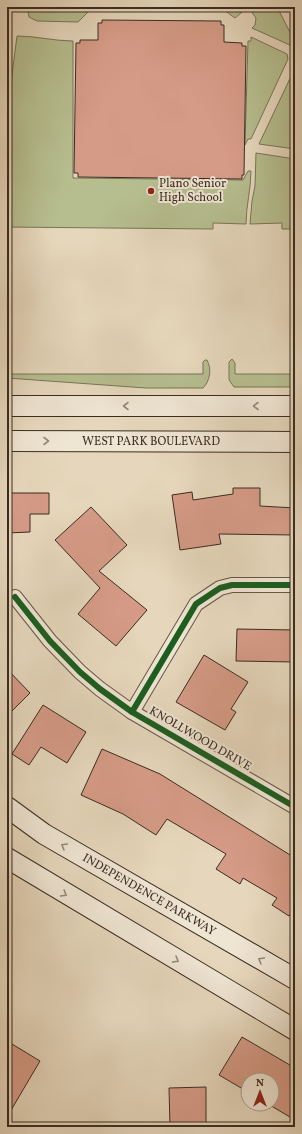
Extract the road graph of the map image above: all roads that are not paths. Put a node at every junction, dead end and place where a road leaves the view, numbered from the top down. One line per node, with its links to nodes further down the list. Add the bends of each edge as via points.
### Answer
1 (7, 406): 2 (main road, one-way to 1)
2 (295, 406)
3 (7, 441): 4 (main road, WEST PARK BOULEVARD, one-way to 4)
4 (295, 442)
5 (295, 585): 7 (street, via 232,585 220,588 196,604)
6 (15, 597): 7 (street, KNOLLWOOD DRIVE, via 50,641 80,672)
7 (132, 712): 9 (street, KNOLLWOOD DRIVE)
8 (7, 807): 11 (main road, INDEPENDENCE PARKWAY, one-way to 8, via 44,834)
9 (295, 807)
10 (7, 858): 12 (main road, one-way to 12)
11 (295, 979)
12 (295, 1030)

